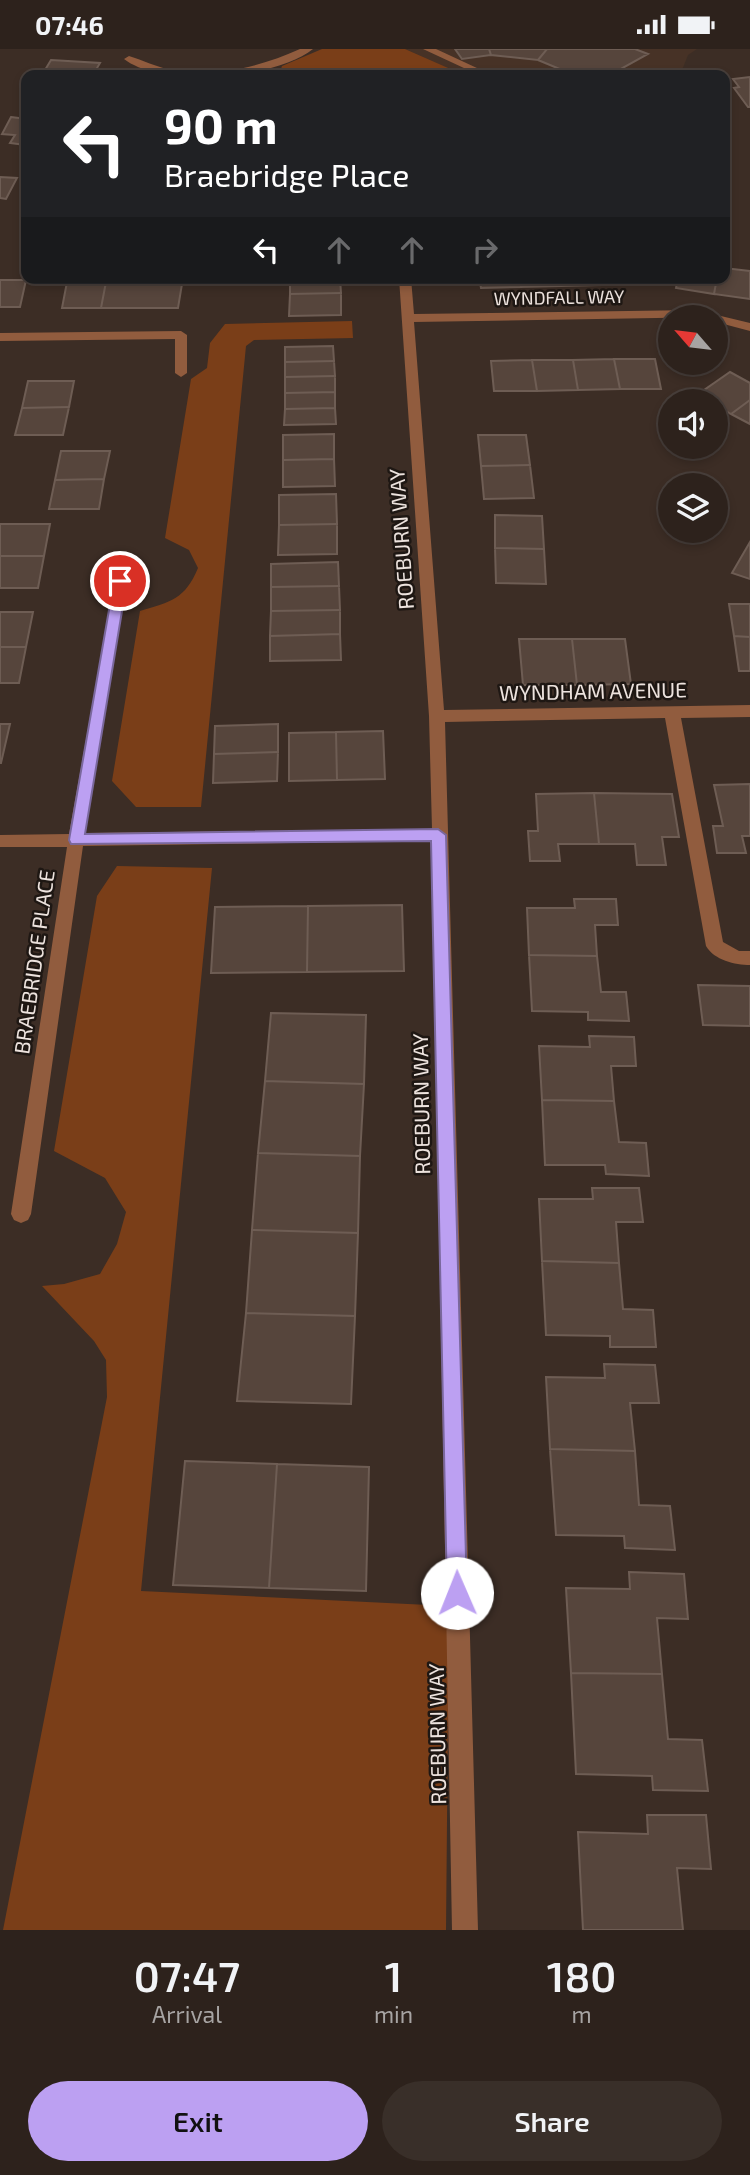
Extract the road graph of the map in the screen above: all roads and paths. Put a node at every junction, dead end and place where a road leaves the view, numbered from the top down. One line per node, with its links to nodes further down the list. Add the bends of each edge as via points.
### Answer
1 (308, 49): 5 (street)
2 (428, 49): 6 (street)
3 (129, 59): 4 (street)
4 (150, 70)
5 (243, 70)
6 (476, 70)
7 (405, 284): 9 (street, ROEBURN WAY)
8 (658, 315): 9 (street, WYNDFALL WAY)
9 (408, 318): 17 (street, ROEBURN WAY)
10 (728, 321): 11 (street)
11 (750, 327)
12 (0, 337): 13 (street, via 181,335)
13 (181, 373)
14 (120, 581): 19 (street, BRAEBRIDGE PLACE)
15 (750, 711): 16 (street, WYNDHAM AVENUE)
16 (673, 712): 17 (street, WYNDHAM AVENUE); 21 (street, via 715,946 737,958)
17 (438, 716): 18 (street, ROEBURN WAY)
18 (438, 835): 19 (street, BRAEBRIDGE PLACE); 23 (street, ROEBURN WAY)
19 (76, 840): 20 (street, BRAEBRIDGE PLACE); 22 (street, BRAEBRIDGE PLACE)
20 (0, 841)
21 (750, 958)
22 (20, 1215)
23 (465, 1930)

